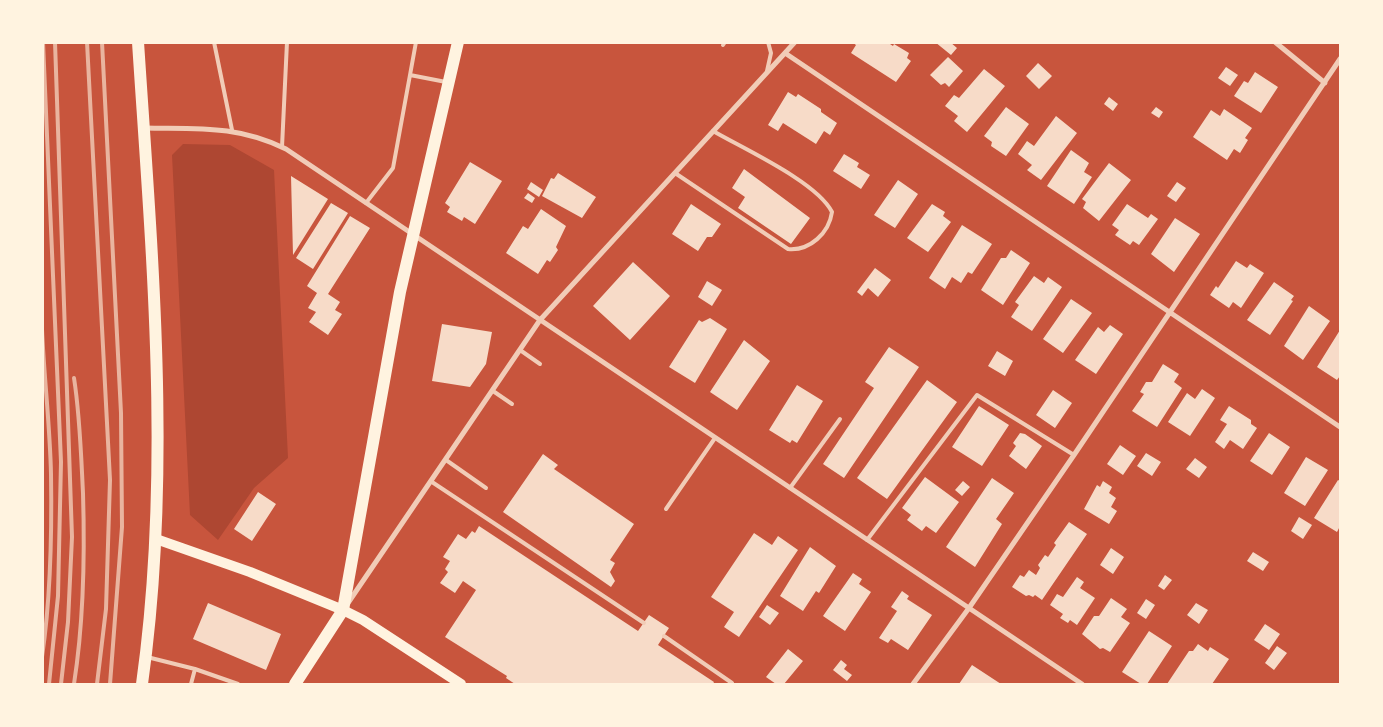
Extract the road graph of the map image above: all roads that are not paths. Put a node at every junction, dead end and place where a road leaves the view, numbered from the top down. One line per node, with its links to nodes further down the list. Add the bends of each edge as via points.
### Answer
1 (138, 42): 15 (main road)
2 (214, 42): 16 (lane)
3 (287, 42): 18 (lane)
4 (416, 42): 12 (lane)
5 (458, 42): 13 (main road)
6 (768, 42): 11 (lane, via 771,52)
7 (795, 42): 9 (street)
8 (1275, 42): 14 (street)
9 (785, 53): 11 (street); 22 (street)
10 (1340, 59): 14 (street)
11 (766, 74): 17 (street)
12 (410, 75): 13 (lane); 20 (lane, via 393,168)
13 (449, 83): 21 (main road)
14 (1325, 83): 22 (street)
15 (144, 128): 16 (street); 37 (main road, via 158,374)
16 (232, 130): 18 (street)
17 (713, 131): 19 (street); 19 (lane, via 808,186 832,212 826,232 806,247 788,249)
18 (282, 147): 20 (street)
19 (675, 173): 23 (street)
20 (366, 203): 21 (street)
21 (414, 235): 23 (street); 40 (main road, via 400,292)
22 (1172, 313): 29 (street); 31 (street)
23 (540, 320): 24 (street); 30 (street)
24 (520, 350): 25 (lane); 26 (street)
25 (540, 364)
26 (492, 391): 27 (lane); 32 (street)
27 (512, 404)
28 (840, 419): 35 (lane)
29 (1340, 427)
30 (715, 438): 35 (street); 36 (lane)
31 (1074, 455): 38 (lane, via 977,395); 39 (street)
32 (446, 460): 33 (street); 34 (lane)
33 (432, 482): 40 (street); 41 (lane)
34 (486, 488)
35 (790, 488): 38 (street)
36 (666, 510)
37 (156, 539): 40 (main road, via 250,572); 43 (main road)
38 (867, 540): 39 (street)
39 (969, 608): 53 (street); 54 (street)
40 (343, 610): 50 (main road); 51 (main road)
41 (644, 623)
42 (664, 636): 52 (lane)
43 (146, 657): 44 (lane); 46 (main road)
44 (195, 669): 45 (lane); 47 (lane)
45 (223, 679): 48 (lane); 49 (lane)
46 (142, 684)
47 (190, 684)
48 (221, 684)
49 (238, 684)
50 (294, 684)
51 (461, 684)
52 (731, 684)
53 (913, 684)
54 (1082, 684)

